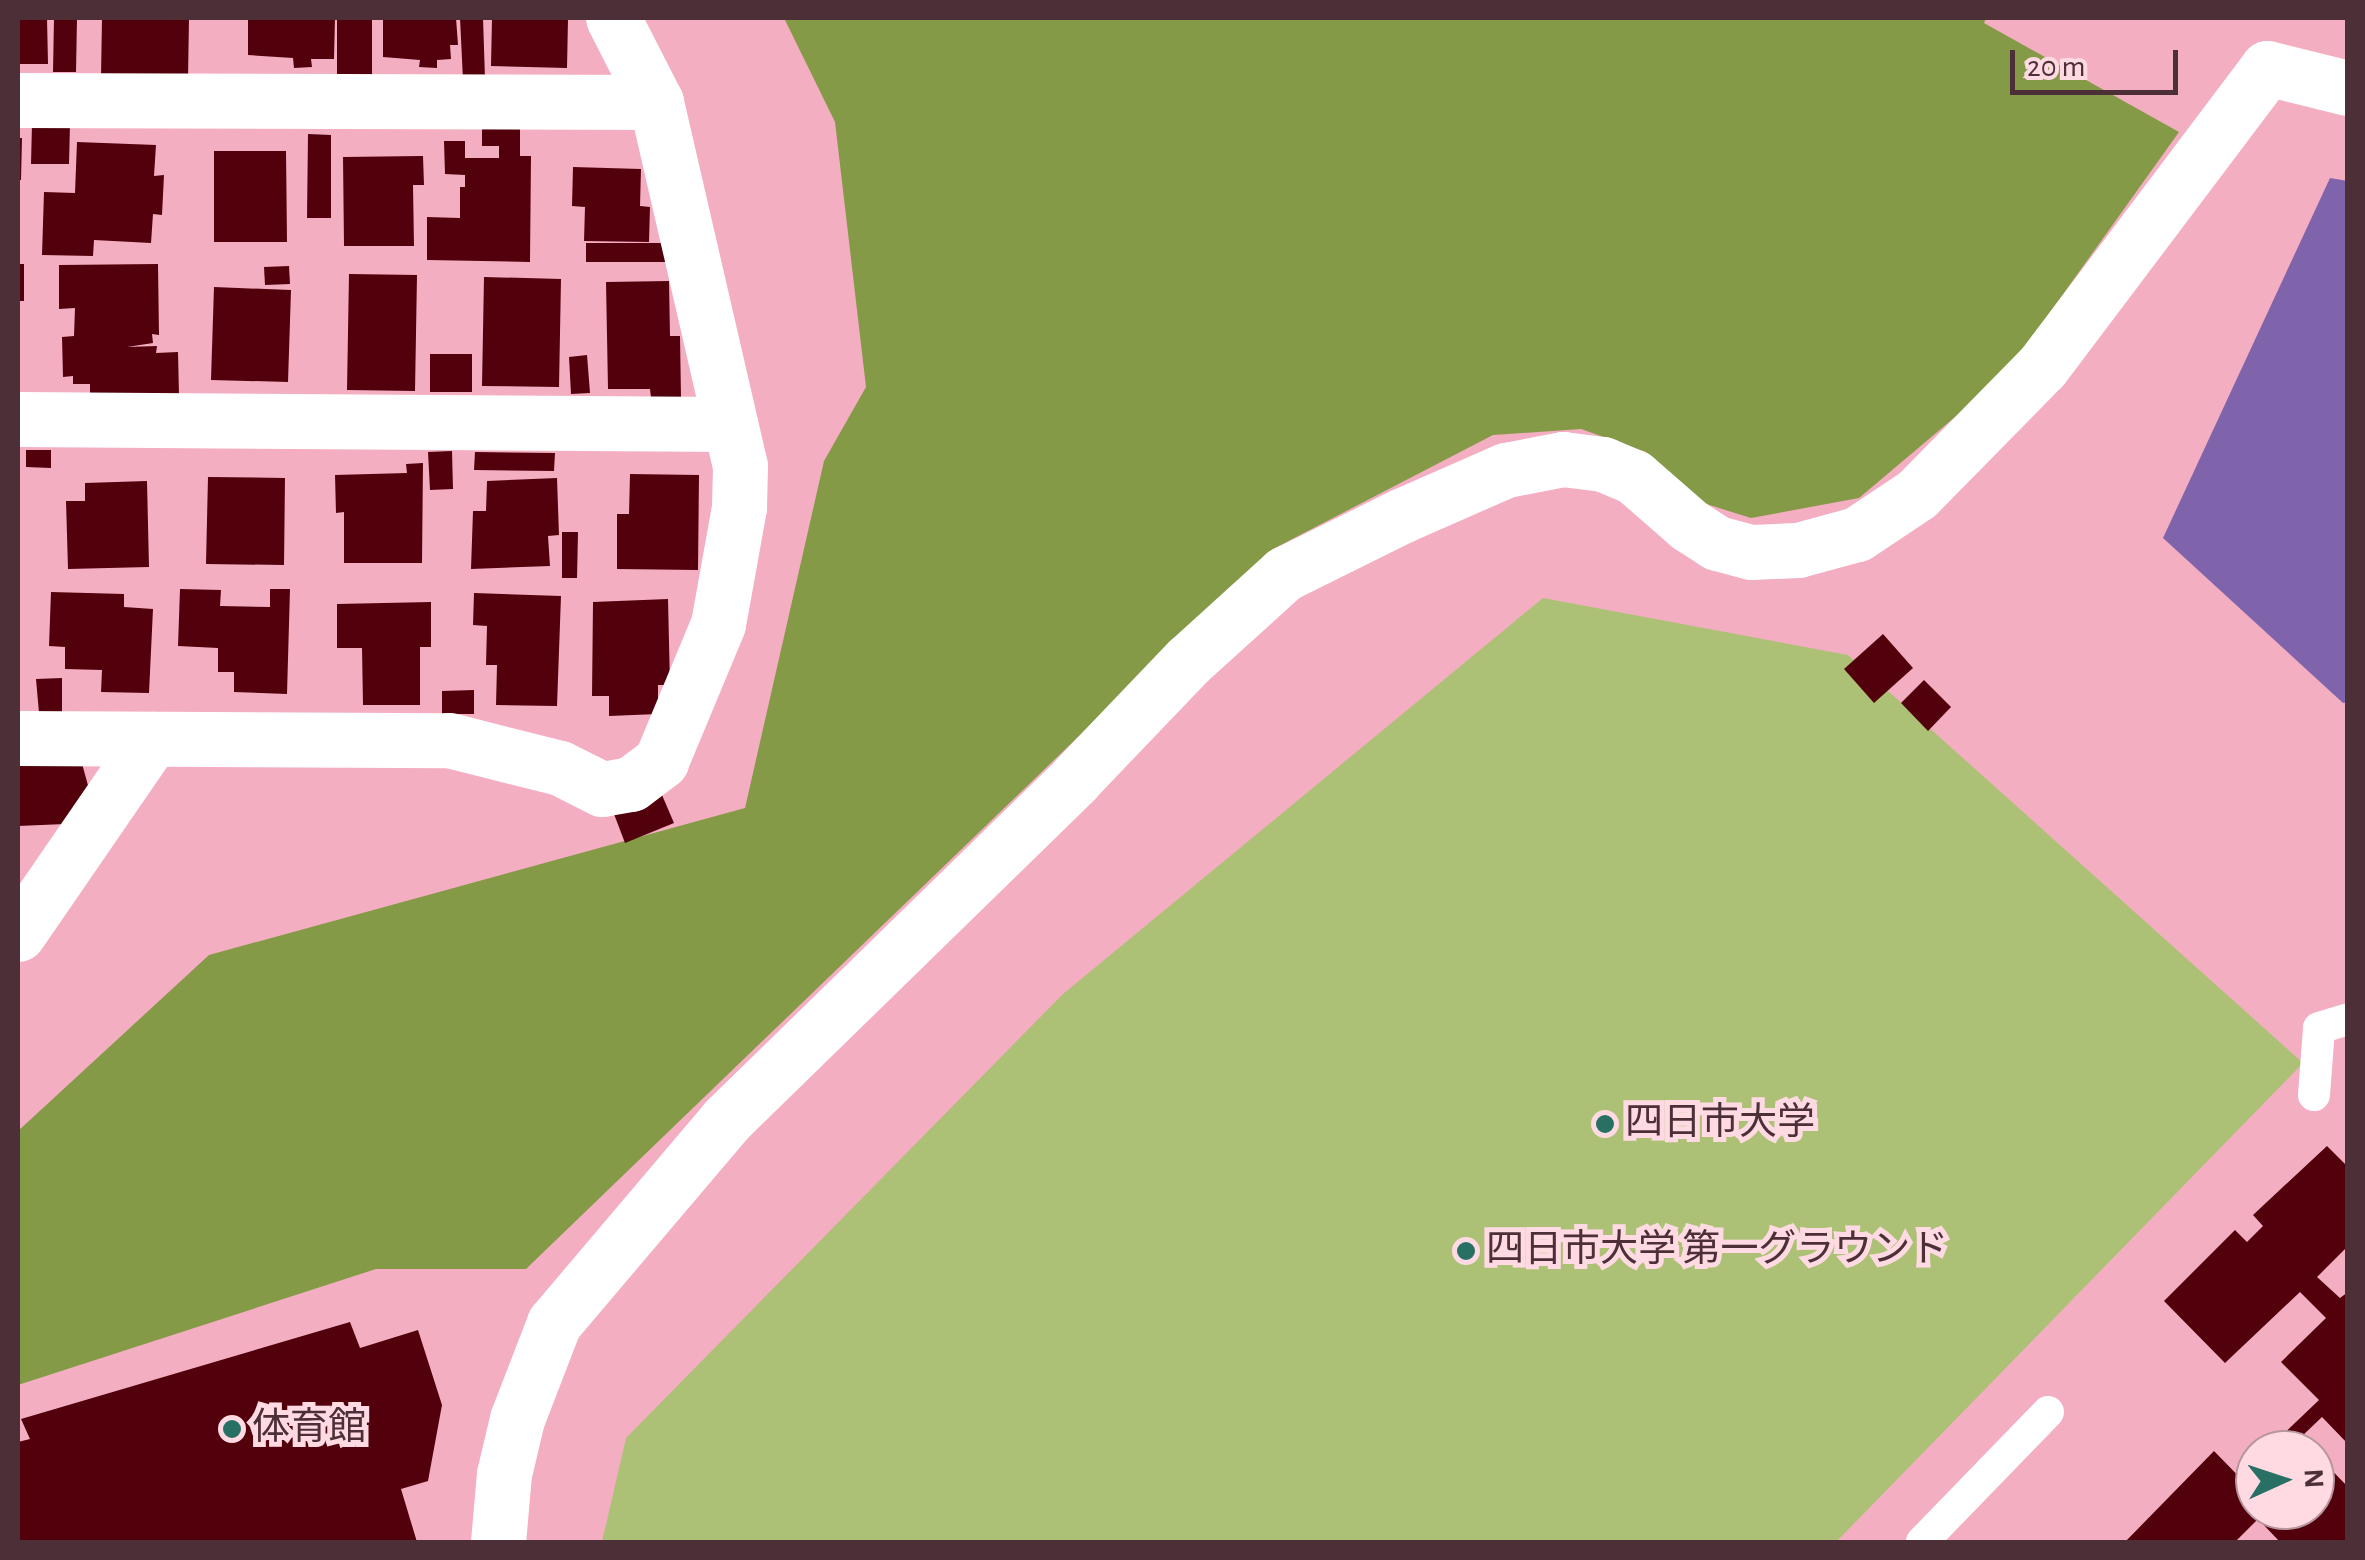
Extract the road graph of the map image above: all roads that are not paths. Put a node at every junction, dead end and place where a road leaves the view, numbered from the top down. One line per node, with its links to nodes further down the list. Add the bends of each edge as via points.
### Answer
1 (613, 18): 4 (street)
2 (2348, 88): 13 (street, via 2267,68 2042,367 1917,494 1858,534 1798,550 1752,552 1688,525 1634,476 1563,459 1506,470 1284,574 726,1120 554,1323 517,1419)
3 (18, 100): 4 (street)
4 (656, 102): 6 (street)
5 (18, 419): 6 (street)
6 (730, 424): 8 (street, via 740,466 739,507 718,624 662,761 631,784 602,790 560,768 449,740)
7 (18, 738): 8 (street)
8 (152, 740): 9 (street)
9 (18, 934)
10 (2348, 1019): 11 (lane, via 2319,1028)
11 (2314, 1096)
12 (2048, 1412): 14 (lane)
13 (498, 1542)
14 (1922, 1542)

